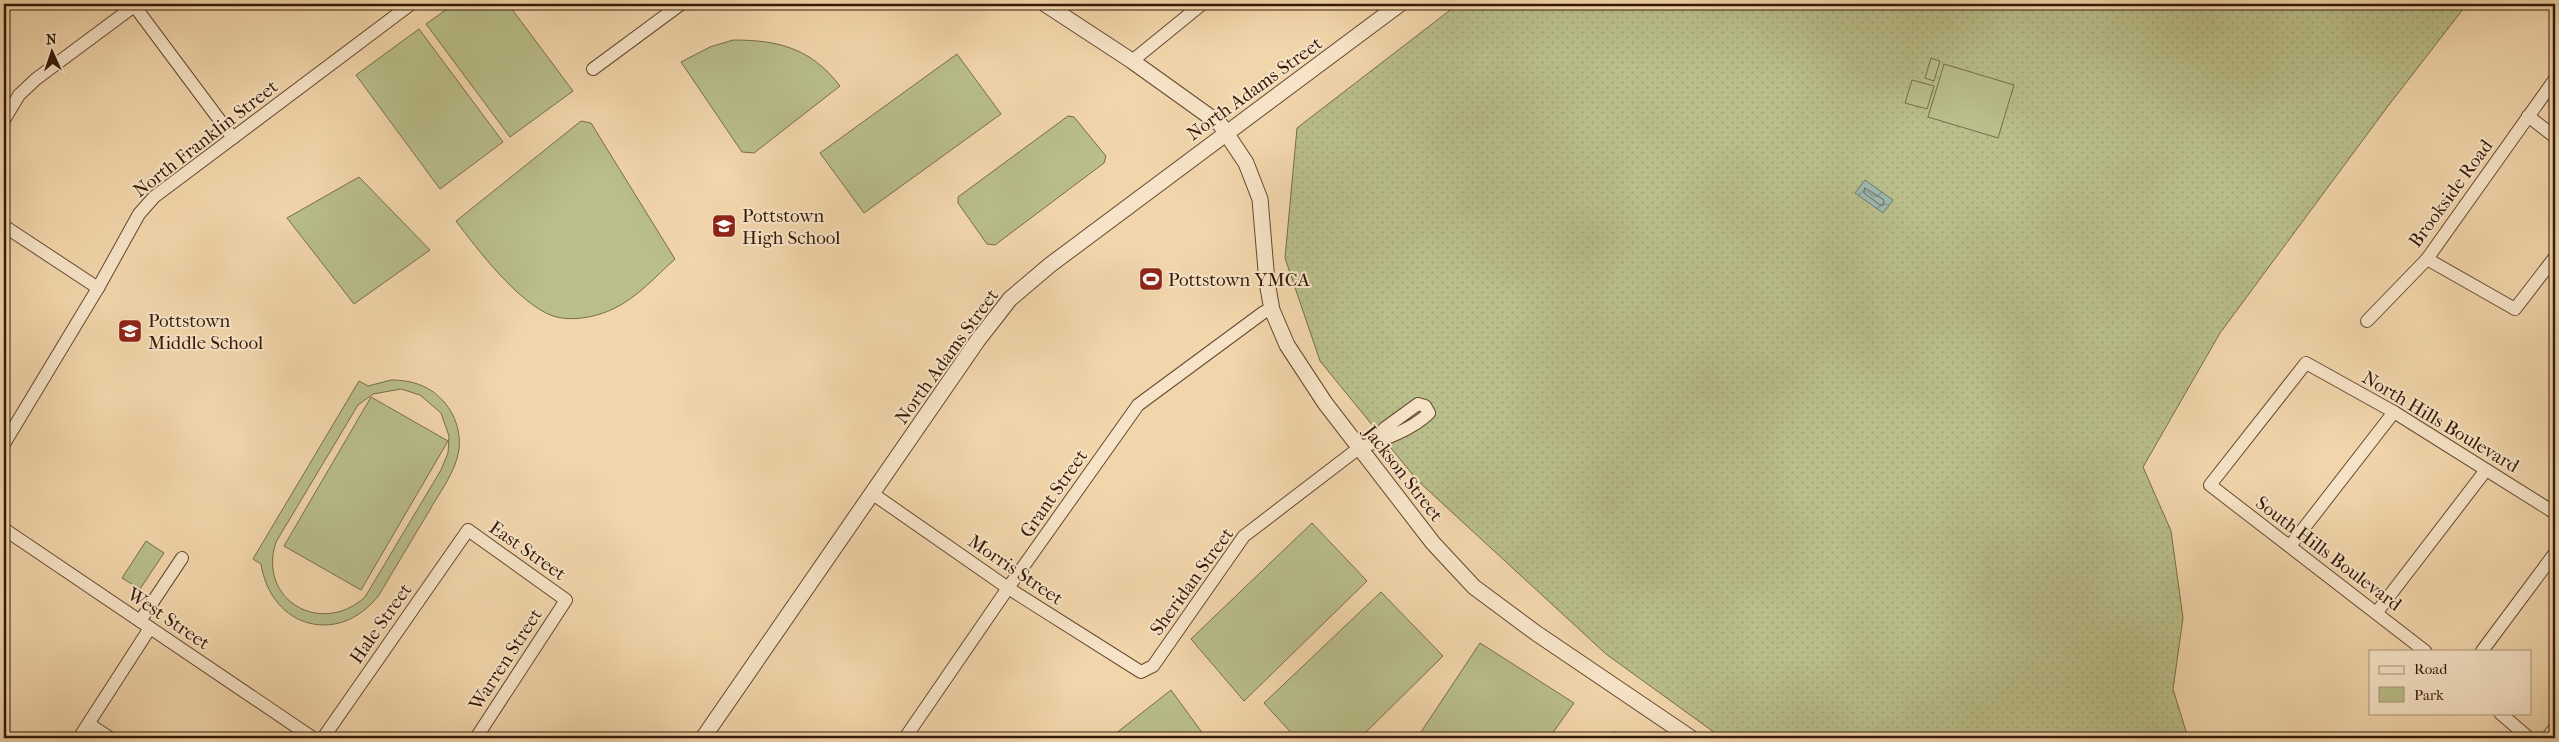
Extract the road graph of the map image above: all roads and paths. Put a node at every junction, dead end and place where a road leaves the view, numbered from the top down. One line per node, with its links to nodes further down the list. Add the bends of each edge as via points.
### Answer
1 (135, 4): 11 (street, via 36,79 19,95); 13 (street)
2 (411, 4): 13 (street, North Franklin Street)
3 (681, 4): 8 (street)
4 (1045, 4): 7 (street, Jackson Street)
5 (1202, 4): 7 (street)
6 (1400, 4): 12 (street, North Adams Street)
7 (1132, 61): 12 (street, Jackson Street, via 1215,120)
8 (593, 69)
9 (2555, 79): 10 (street, Brookside Road)
10 (2528, 116): 14 (street); 17 (street, Brookside Road)
11 (4, 120)
12 (1226, 134): 19 (street, Jackson Street, via 1246,163 1260,199 1266,282); 26 (street, North Adams Street, via 1014,295 957,370)
13 (233, 138): 18 (street, North Franklin Street, via 154,197 139,214)
14 (2555, 138)
15 (4, 226): 18 (street)
16 (2555, 257): 17 (street, via 2516,309)
17 (2427, 259): 20 (street, Brookside Road)
18 (98, 288): 22 (street, North Franklin Street)
19 (1272, 310): 23 (street, Jackson Street, via 1293,357); 33 (street, Grant Street, via 1264,312 1138,405)
20 (2367, 321)
21 (2394, 412): 24 (street, North Hills Boulevard); 25 (street, North Hills Boulevard, via 2306,363); 30 (street)
22 (4, 444)
23 (1366, 446): 39 (street, Sheridan Street, via 1244,536 1153,666); 50 (street, Jackson Street, via 1433,543 1474,587)
24 (2486, 470): 27 (street, North Hills Boulevard); 35 (street)
25 (2210, 485): 30 (street, South Hills Boulevard)
26 (873, 494): 33 (street, Morris Street); 48 (street, North Adams Street)
27 (2555, 513)
28 (4, 529): 36 (street, West Street)
29 (468, 530): 34 (street, East Street); 46 (street, Hale Street)
30 (2290, 546): 35 (street, South Hills Boulevard)
31 (2555, 553): 38 (street)
32 (182, 558): 36 (street)
33 (1008, 588): 39 (street, Morris Street); 49 (street, Grant Street)
34 (566, 600): 47 (street, Warren Street)
35 (2377, 612): 37 (street, South Hills Boulevard)
36 (145, 625): 41 (street); 45 (street, West Street)
37 (2424, 650)
38 (2483, 650)
39 (1141, 672)
40 (2501, 714): 51 (street)
41 (89, 724): 43 (street); 44 (street)
42 (2555, 730): 52 (street)
43 (79, 738)
44 (110, 738)
45 (313, 738)
46 (323, 738)
47 (476, 738)
48 (703, 738)
49 (906, 738)
50 (1690, 738)
51 (2529, 738)
52 (2549, 738)

